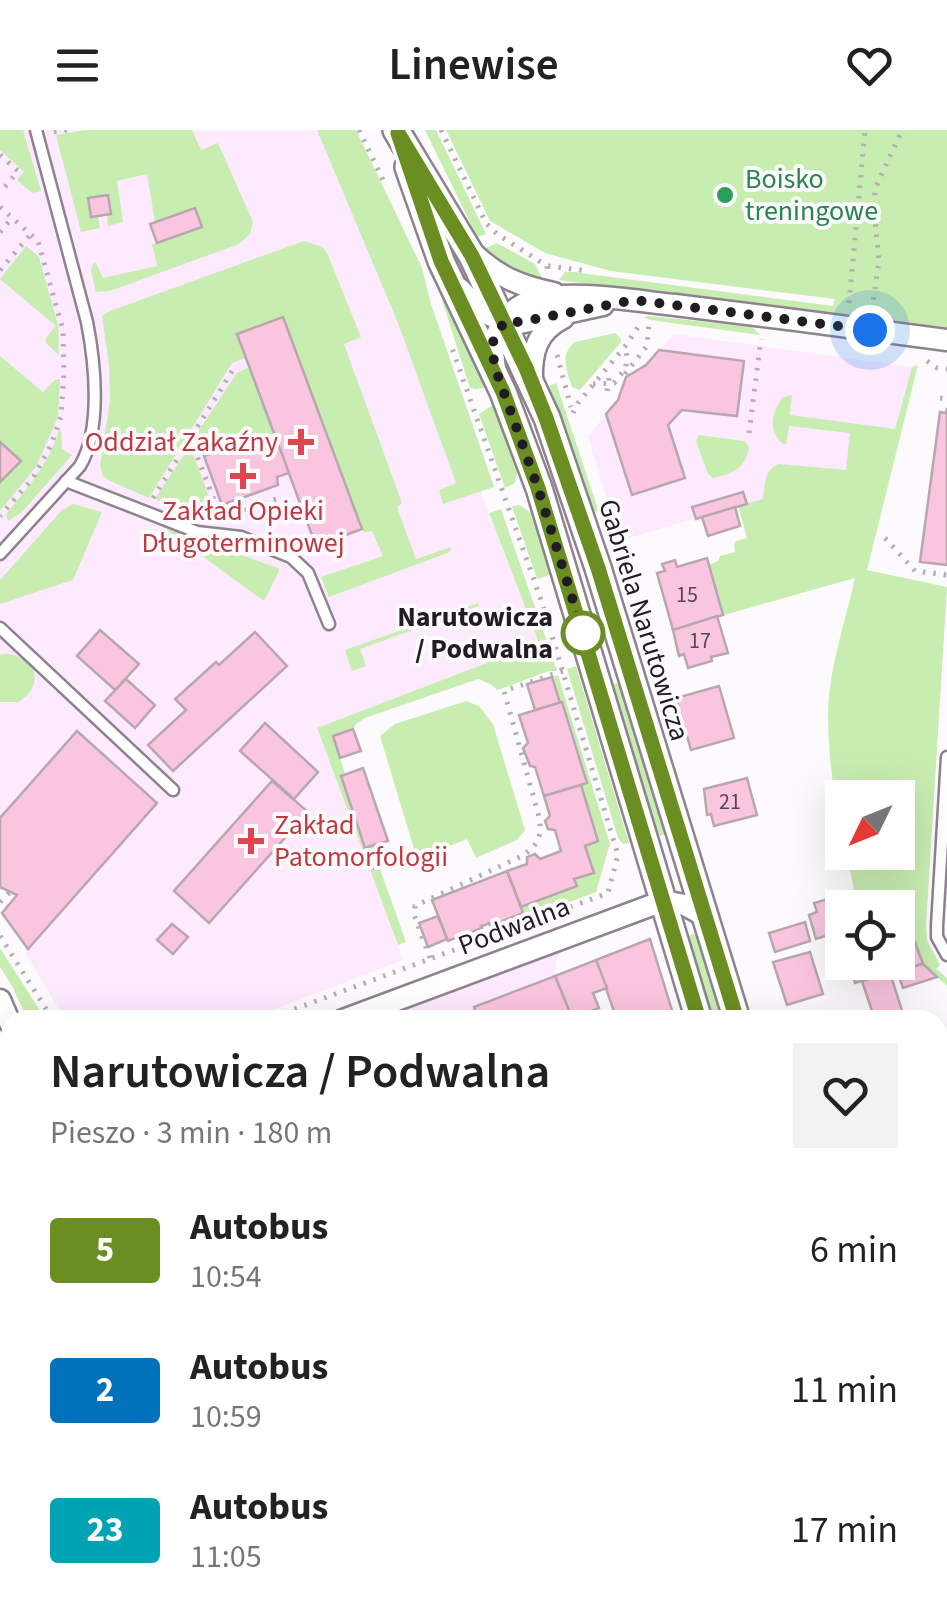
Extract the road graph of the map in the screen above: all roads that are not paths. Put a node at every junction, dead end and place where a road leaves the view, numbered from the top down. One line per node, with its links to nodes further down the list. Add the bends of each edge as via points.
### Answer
1 (36, 130): 10 (lane, via 92,348 88,451)
2 (397, 132): 3 (street, Gabriela Narutowicza); 4 (street, Gabriela Narutowicza)
3 (468, 248): 5 (street, Gabriela Narutowicza, via 516,284); 6 (street, Gabriela Narutowicza)
4 (441, 261): 6 (street, via 479,309); 9 (street, Gabriela Narutowicza)
5 (572, 304): 6 (street, via 530,302); 7 (street, via 634,300); 8 (street, via 541,336)
6 (504, 322): 8 (street, Gabriela Narutowicza); 9 (street, via 492,354)
7 (947, 340)
8 (532, 381): 17 (street, Gabriela Narutowicza, via 592,551)
9 (503, 392): 16 (street, Gabriela Narutowicza)
10 (66, 481): 11 (lane); 12 (lane, via 197,532 241,537 292,557 308,573)
11 (0, 554)
12 (329, 624)
13 (0, 628): 15 (lane)
14 (947, 757): 18 (lane, via 936,926)
15 (173, 790)
16 (663, 901): 17 (street); 19 (street, Podwalna); 20 (street, Gabriela Narutowicza)
17 (704, 916): 21 (street, Gabriela Narutowicza)
18 (947, 955)
19 (370, 1010)
20 (697, 1010)
21 (733, 1010)

